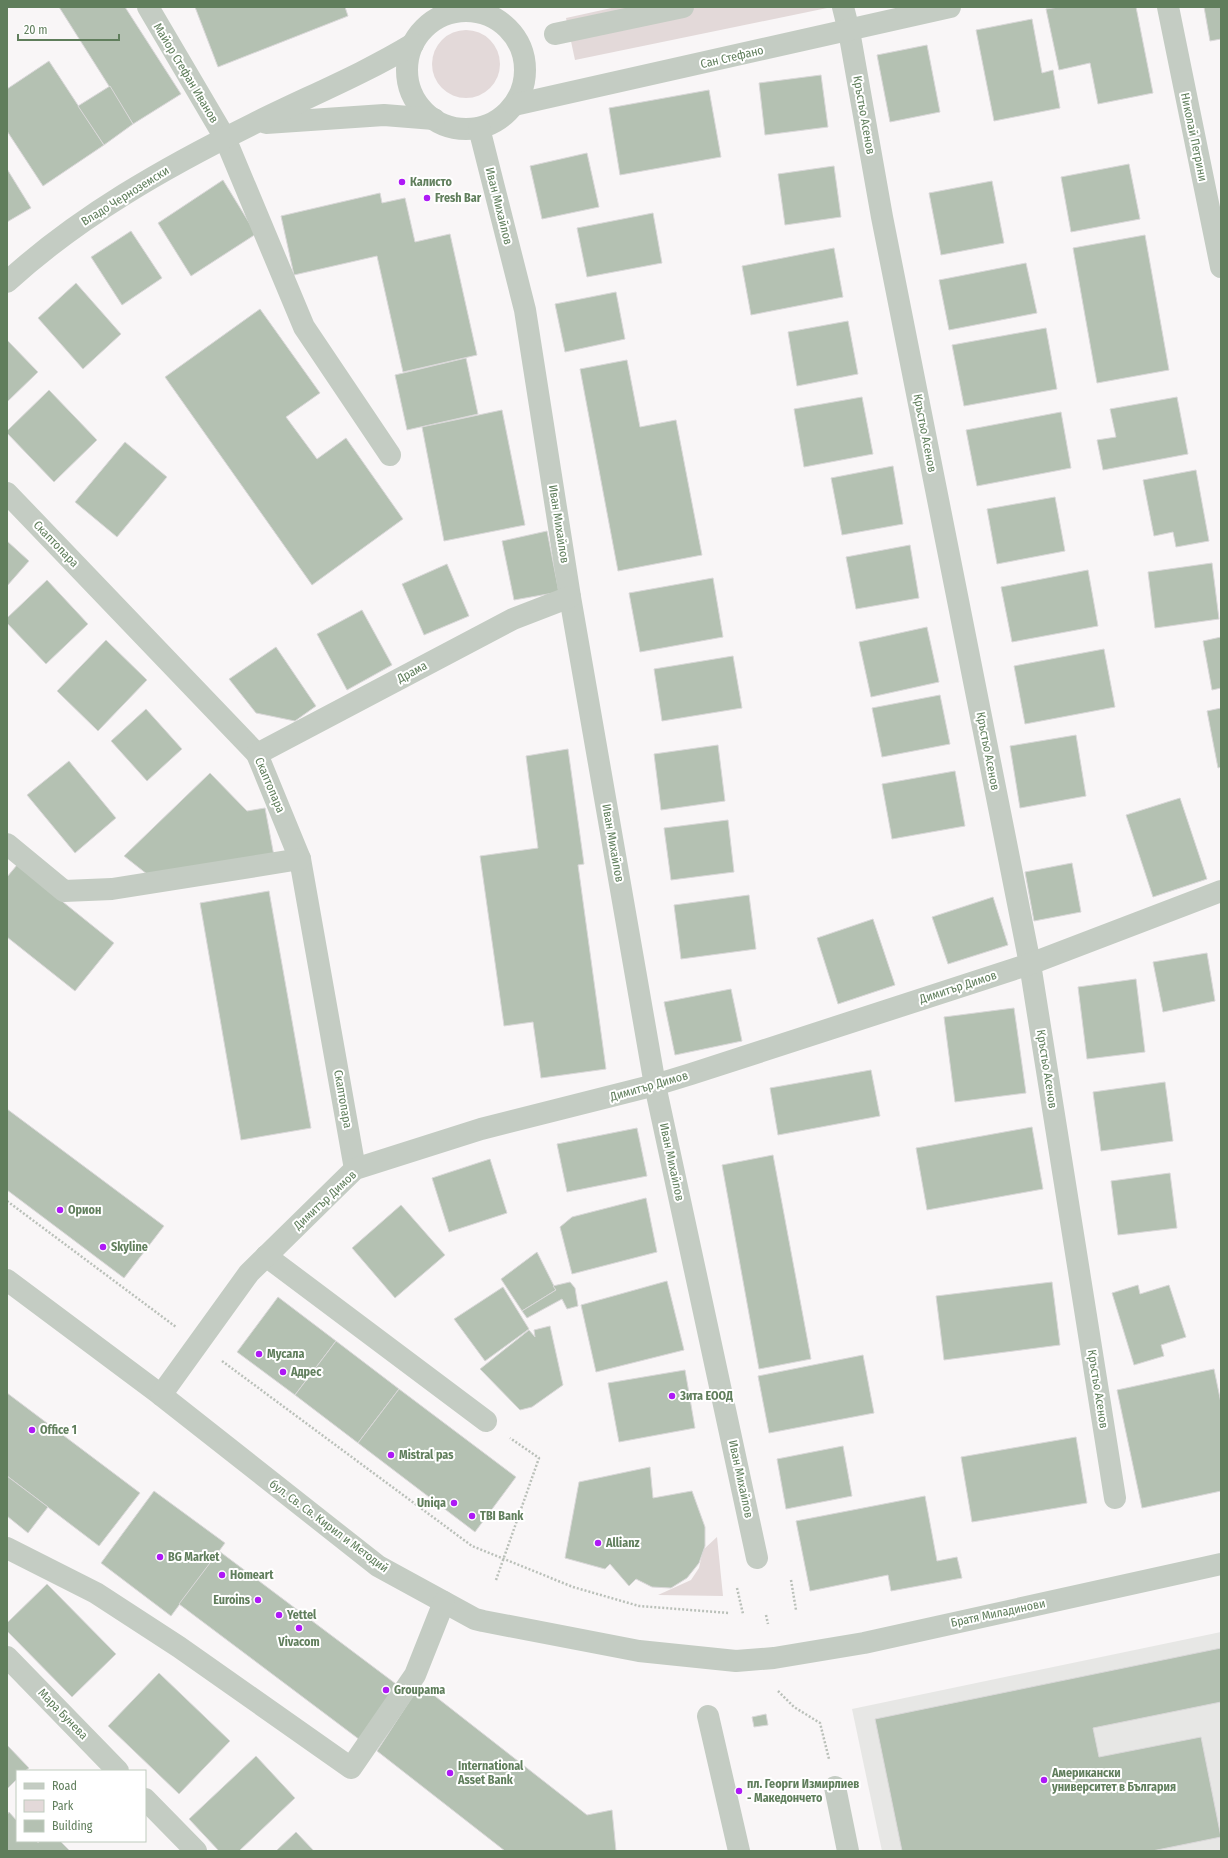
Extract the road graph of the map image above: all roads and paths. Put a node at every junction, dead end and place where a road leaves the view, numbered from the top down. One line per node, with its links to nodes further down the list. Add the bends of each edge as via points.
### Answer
1 (148, 7): 15 (street, Майор Стефан Иванов)
2 (508, 7): 7 (street)
3 (683, 7): 10 (street)
4 (843, 7): 9 (street, Кръстьо Асенов)
5 (950, 7): 9 (street, Сан Стефано)
6 (1168, 7): 16 (street, Николай Петрини)
7 (475, 10): 8 (street, via 461,10); 11 (street, via 499,20 513,33 522,50 525,69 523,88)
8 (422, 26): 12 (street, via 408,60 408,77 412,93 421,108); 13 (street, Владо Черноземски, via 368,70)
9 (849, 30): 11 (street, Сан Стефано); 25 (street, Кръстьо Асенов, via 882,217)
10 (555, 34)
11 (514, 105): 14 (street, via 492,123)
12 (434, 119): 13 (street, Владо Черноземски, via 384,115); 14 (street, via 448,126)
13 (253, 124): 15 (street, Владо Черноземски)
14 (479, 128): 20 (street, Иван Михайлов, via 524,310)
15 (225, 138): 17 (street, Владо Черноземски, via 152,177 91,215 30,261); 18 (street, Майор Стефан Иванов, via 304,327)
16 (1221, 267)
17 (7, 282)
18 (390, 455)
19 (7, 493): 21 (street, Скаптопара)
20 (570, 597): 21 (street, Драма, via 513,619); 26 (street, Иван Михайлов)
21 (257, 754): 23 (street, Скаптопара)
22 (7, 844): 23 (street, via 64,891 112,888)
23 (300, 859): 27 (street, Скаптопара)
24 (1221, 891): 25 (street, Димитър Димов)
25 (1030, 964): 26 (street, Димитър Димов); 34 (street, Кръстьо Асенов)
26 (655, 1085): 27 (street, Димитър Димов, via 481,1129); 36 (street, Иван Михайлов)
27 (355, 1170): 29 (street, Димитър Димов)
28 (7, 1201): 31 (path)
29 (266, 1256): 31 (street, Димитър Димов, via 249,1273); 33 (street)
30 (7, 1280): 32 (street, бул. Св. Св. Кирил и Методий)
31 (198, 1343): 32 (street, Димитър Димов); 37 (path, via 472,1546)
32 (161, 1395): 42 (street, бул. Св. Св. Кирил и Методий, via 378,1566)
33 (486, 1421): 37 (path, via 538,1458)
34 (1115, 1498)
35 (7, 1548): 42 (street, via 96,1593 351,1768 415,1675)
36 (757, 1558)
37 (503, 1560): 39 (path); 44 (path, via 573,1587 638,1606)
38 (1221, 1564): 49 (street, Братя Миладинови, via 864,1643)
39 (496, 1580)
40 (791, 1580): 43 (path)
41 (737, 1588): 45 (path)
42 (444, 1602): 49 (street, бул. Св. Св. Кирил и Методий, via 475,1619 640,1651 736,1661)
43 (796, 1610)
44 (729, 1613)
45 (744, 1614)
46 (766, 1615): 47 (path)
47 (768, 1624)
48 (7, 1657): 52 (street, Мара Бунева)
49 (774, 1658)
50 (778, 1692): 53 (path, via 794,1707 820,1723)
51 (708, 1716): 56 (street)
52 (117, 1770)
53 (836, 1787): 57 (street)
54 (146, 1800): 55 (street)
55 (196, 1851)
56 (739, 1851)
57 (848, 1851)

